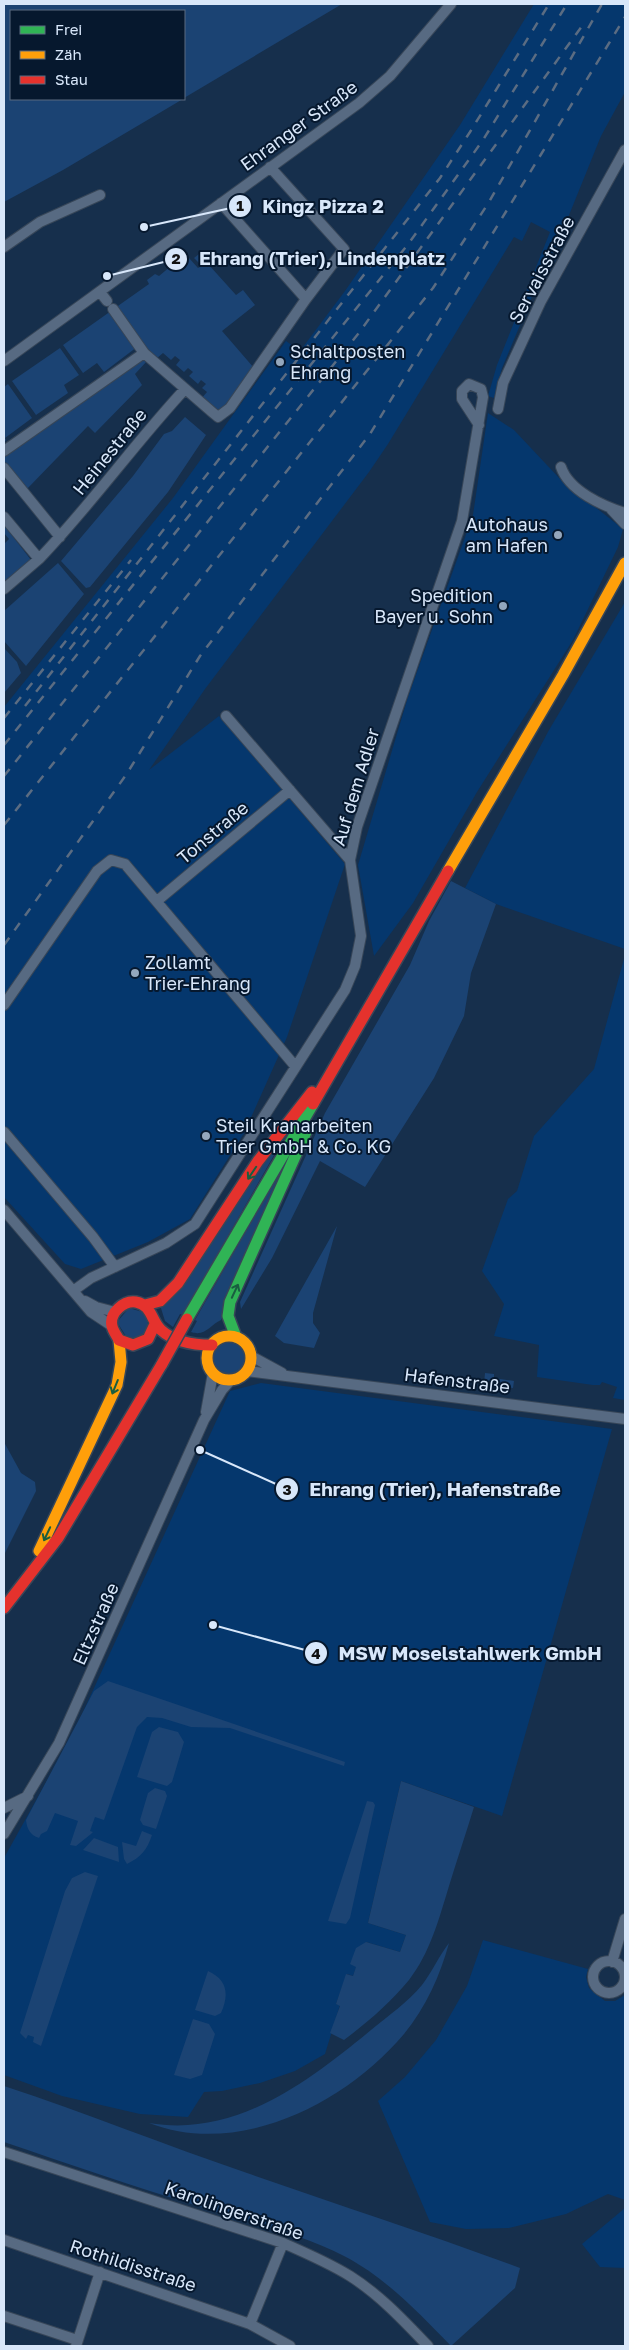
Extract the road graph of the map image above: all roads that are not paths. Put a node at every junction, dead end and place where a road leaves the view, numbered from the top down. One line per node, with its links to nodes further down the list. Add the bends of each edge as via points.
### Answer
1 (451, 4): 3 (street, Ehranger Straße, via 390,76)
2 (625, 150): 12 (street, Servaisstraße, via 541,301 504,383)
3 (270, 167): 5 (street, Ehranger Straße); 8 (street, via 344,249)
4 (100, 195): 6 (street, via 40,222)
5 (221, 203): 7 (street, Ehranger Straße); 8 (street)
6 (4, 247)
7 (100, 292): 9 (street); 10 (street, Ehranger Straße)
8 (306, 299): 11 (street, via 230,408 218,417)
9 (144, 353): 11 (street); 14 (street)
10 (4, 361)
11 (185, 389): 21 (street, Heinestraße)
12 (498, 408)
13 (479, 425): 27 (street, Auf dem Adler, via 462,520 357,827)
14 (4, 451)
15 (561, 467): 17 (street, via 572,483)
16 (4, 468): 21 (street)
17 (612, 509): 18 (street); 20 (street)
18 (625, 513)
19 (4, 517): 22 (street)
20 (625, 524)
21 (60, 537): 22 (street, Heinestraße)
22 (39, 559): 24 (street, Heinestraße)
23 (623, 568): 31 (main road)
24 (4, 589)
25 (226, 716): 26 (street)
26 (290, 790): 27 (street); 28 (street, Tonstraße)
27 (350, 860): 30 (street, Auf dem Adler, via 361,936 355,966 345,990)
28 (157, 901): 29 (street, via 125,864 111,860 104,864); 30 (street)
29 (4, 1005)
30 (295, 1066): 35 (street, Auf dem Adler, via 195,1224 166,1243)
31 (336, 1066): 32 (main road); 37 (main road, one-way to 37, via 293,1113 178,1283 161,1301)
32 (326, 1082): 41 (main road, one-way to 32, via 228,1316 230,1302 300,1148); 52 (main road, bridge, via 76,1510)
33 (4, 1132): 35 (street)
34 (4, 1210): 36 (street)
35 (115, 1267): 36 (street, Auf dem Adler)
36 (73, 1291): 38 (street, via 89,1304); 40 (street, via 91,1312)
37 (145, 1305): 38 (main road, via 128,1302); 39 (main road)
38 (115, 1312): 40 (main road)
39 (155, 1324): 43 (main road); 44 (main road, via 177,1338)
40 (112, 1326): 42 (main road)
41 (236, 1337): 44 (main road, via 222,1337); 45 (main road, via 246,1344)
42 (119, 1340): 43 (main road, via 133,1345); 52 (main road, one-way to 52, via 122,1367 116,1385)
43 (148, 1340): 46 (main road, via 156,1339 196,1352)
44 (212, 1345): 46 (main road, via 208,1354)
45 (251, 1356): 47 (main road); 48 (street, Hafenstraße)
46 (210, 1368): 49 (main road, via 221,1378); 51 (street, Eltzstraße)
47 (248, 1371): 48 (street, Hafenstraße); 49 (main road)
48 (284, 1375): 50 (street, Hafenstraße)
49 (230, 1380): 51 (street, Eltzstraße)
50 (625, 1419)
51 (204, 1420): 54 (street, Eltzstraße, via 72,1715)
52 (25, 1583): 53 (main road)
53 (4, 1608)
54 (29, 1796): 55 (street); 56 (street, Eltzstraße)
55 (4, 1808)
56 (5, 1828)
57 (625, 1919): 58 (street)
58 (612, 1962): 59 (street, via 621,1967); 59 (street, via 601,1963 595,1969 595,1985 610,1993)
59 (625, 1982)
60 (4, 2152): 62 (street, Karolingerstraße)
61 (4, 2240): 63 (street, Rothildisstraße)
62 (283, 2243): 65 (street); 68 (street, Karolingerstraße, via 350,2276 396,2311)
63 (100, 2272): 65 (street, Rothildisstraße); 66 (street)
64 (4, 2316): 66 (street)
65 (250, 2324): 67 (street, Rothildisstraße)
66 (76, 2343)
67 (290, 2346)
68 (428, 2346)

